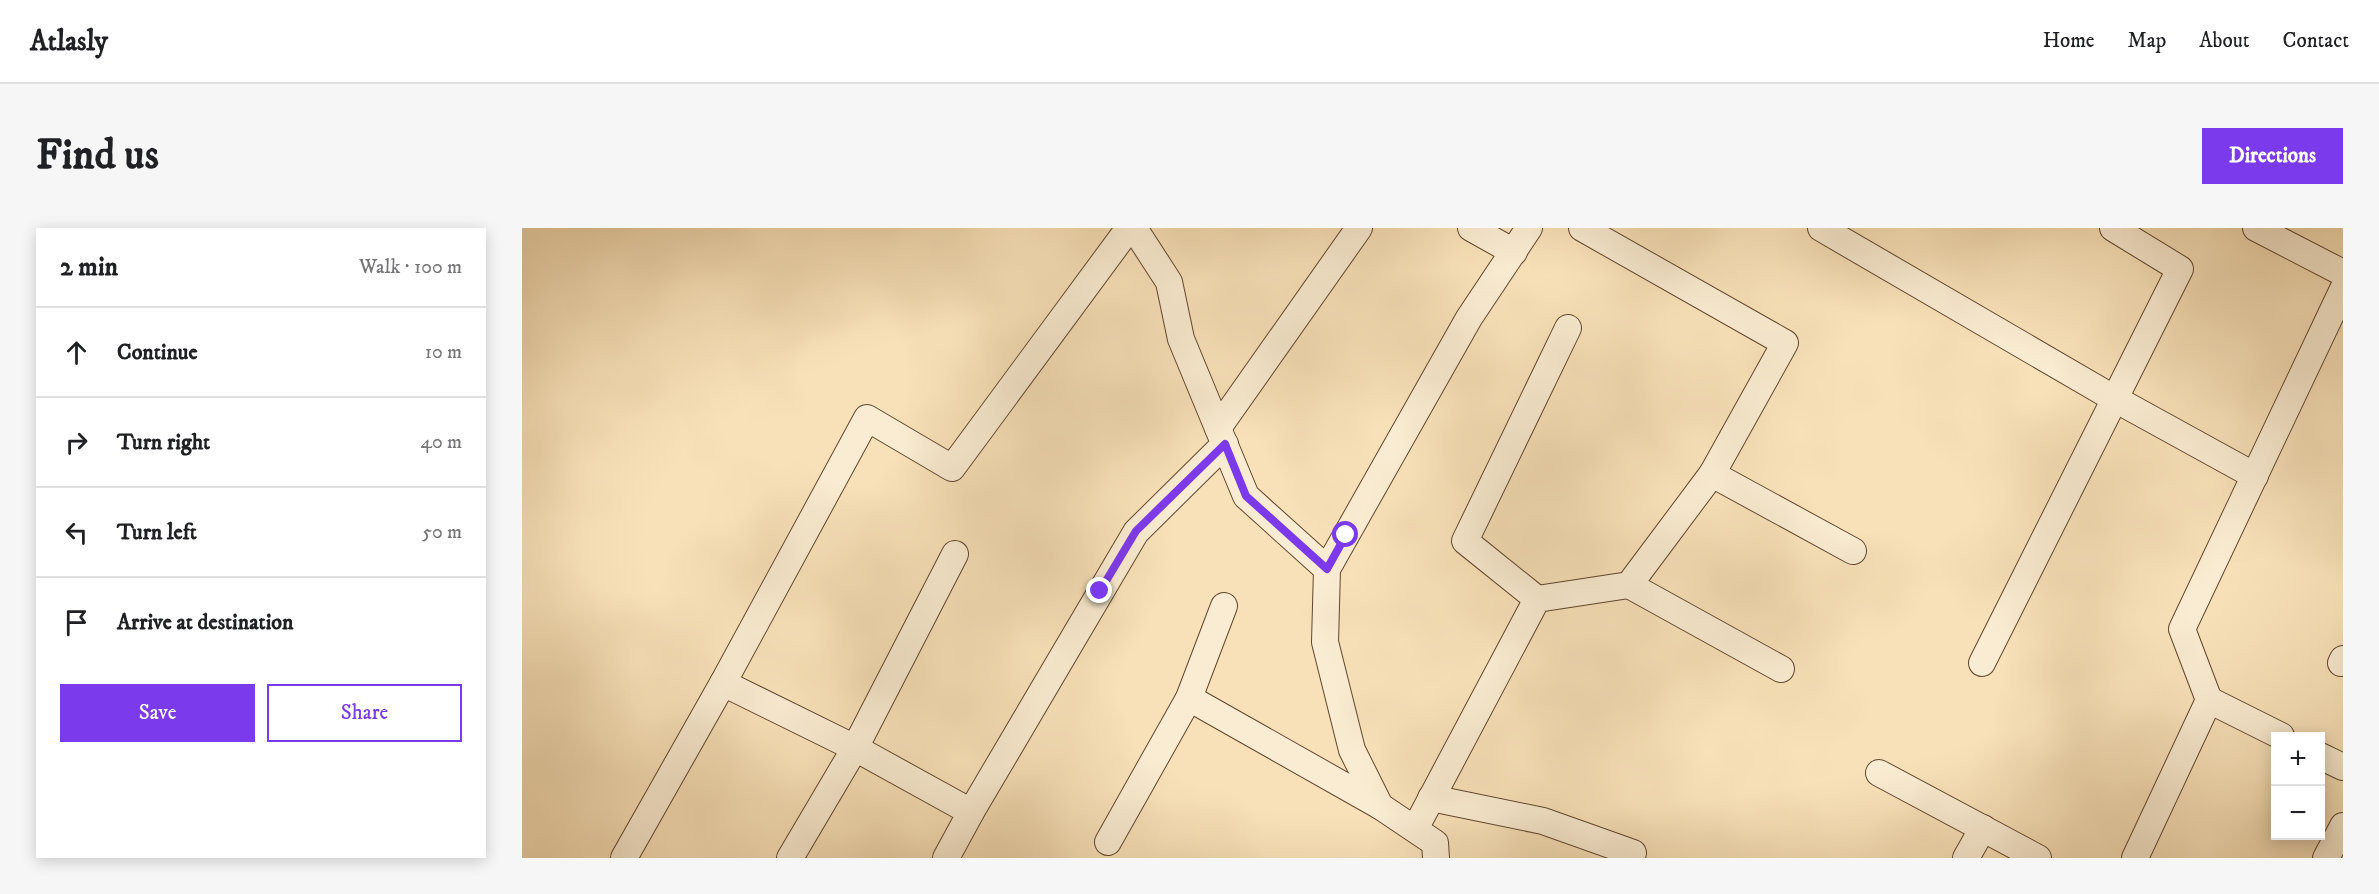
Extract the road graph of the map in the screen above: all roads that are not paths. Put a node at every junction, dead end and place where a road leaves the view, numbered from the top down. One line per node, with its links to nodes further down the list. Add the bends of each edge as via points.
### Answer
1 (1132, 228): 14 (street, via 1169,282 1180,339); 25 (street, via 952,468 867,418)
2 (1359, 228): 14 (street)
3 (1471, 228): 9 (street)
4 (1529, 228): 9 (street)
5 (1582, 228): 15 (street, via 1785,343)
6 (1821, 228): 13 (street)
7 (2114, 228): 13 (street, via 2180,269)
8 (2256, 228): 10 (street)
9 (1514, 252): 19 (street, via 1469,318)
10 (2343, 273)
11 (2343, 289): 16 (street)
12 (1568, 328): 21 (street, via 1465,541)
13 (2115, 399): 16 (street); 23 (street)
14 (1221, 436): 19 (street, via 1246,496); 35 (street, via 1136,531)
15 (1713, 474): 17 (street); 20 (street)
16 (2254, 476): 27 (street, via 2182,629)
17 (1853, 551)
18 (954, 554): 29 (street)
19 (1327, 569): 34 (street, via 1325,642 1352,750)
20 (1629, 585): 21 (street); 24 (street)
21 (1537, 599): 33 (street)
22 (1224, 606): 26 (street)
23 (1982, 663)
24 (1781, 669)
25 (723, 683): 29 (street); 41 (street)
26 (1189, 698): 34 (street); 39 (street)
27 (2209, 700): 28 (street); 47 (street)
28 (2273, 732)
29 (855, 748): 35 (street); 42 (street)
30 (2325, 758): 31 (street)
31 (2343, 767)
32 (1879, 773): 37 (street)
33 (1431, 798): 38 (street); 40 (street, via 1544,821)
34 (1380, 806): 38 (street)
35 (971, 812): 43 (street)
36 (2343, 826): 48 (street)
37 (1983, 828): 45 (street); 46 (street)
38 (1415, 829): 44 (street, via 1435,843)
39 (1108, 842)
40 (1633, 853)
41 (624, 858)
42 (790, 858)
43 (946, 858)
44 (1436, 858)
45 (1966, 858)
46 (2038, 858)
47 (2135, 858)
48 (2326, 858)

